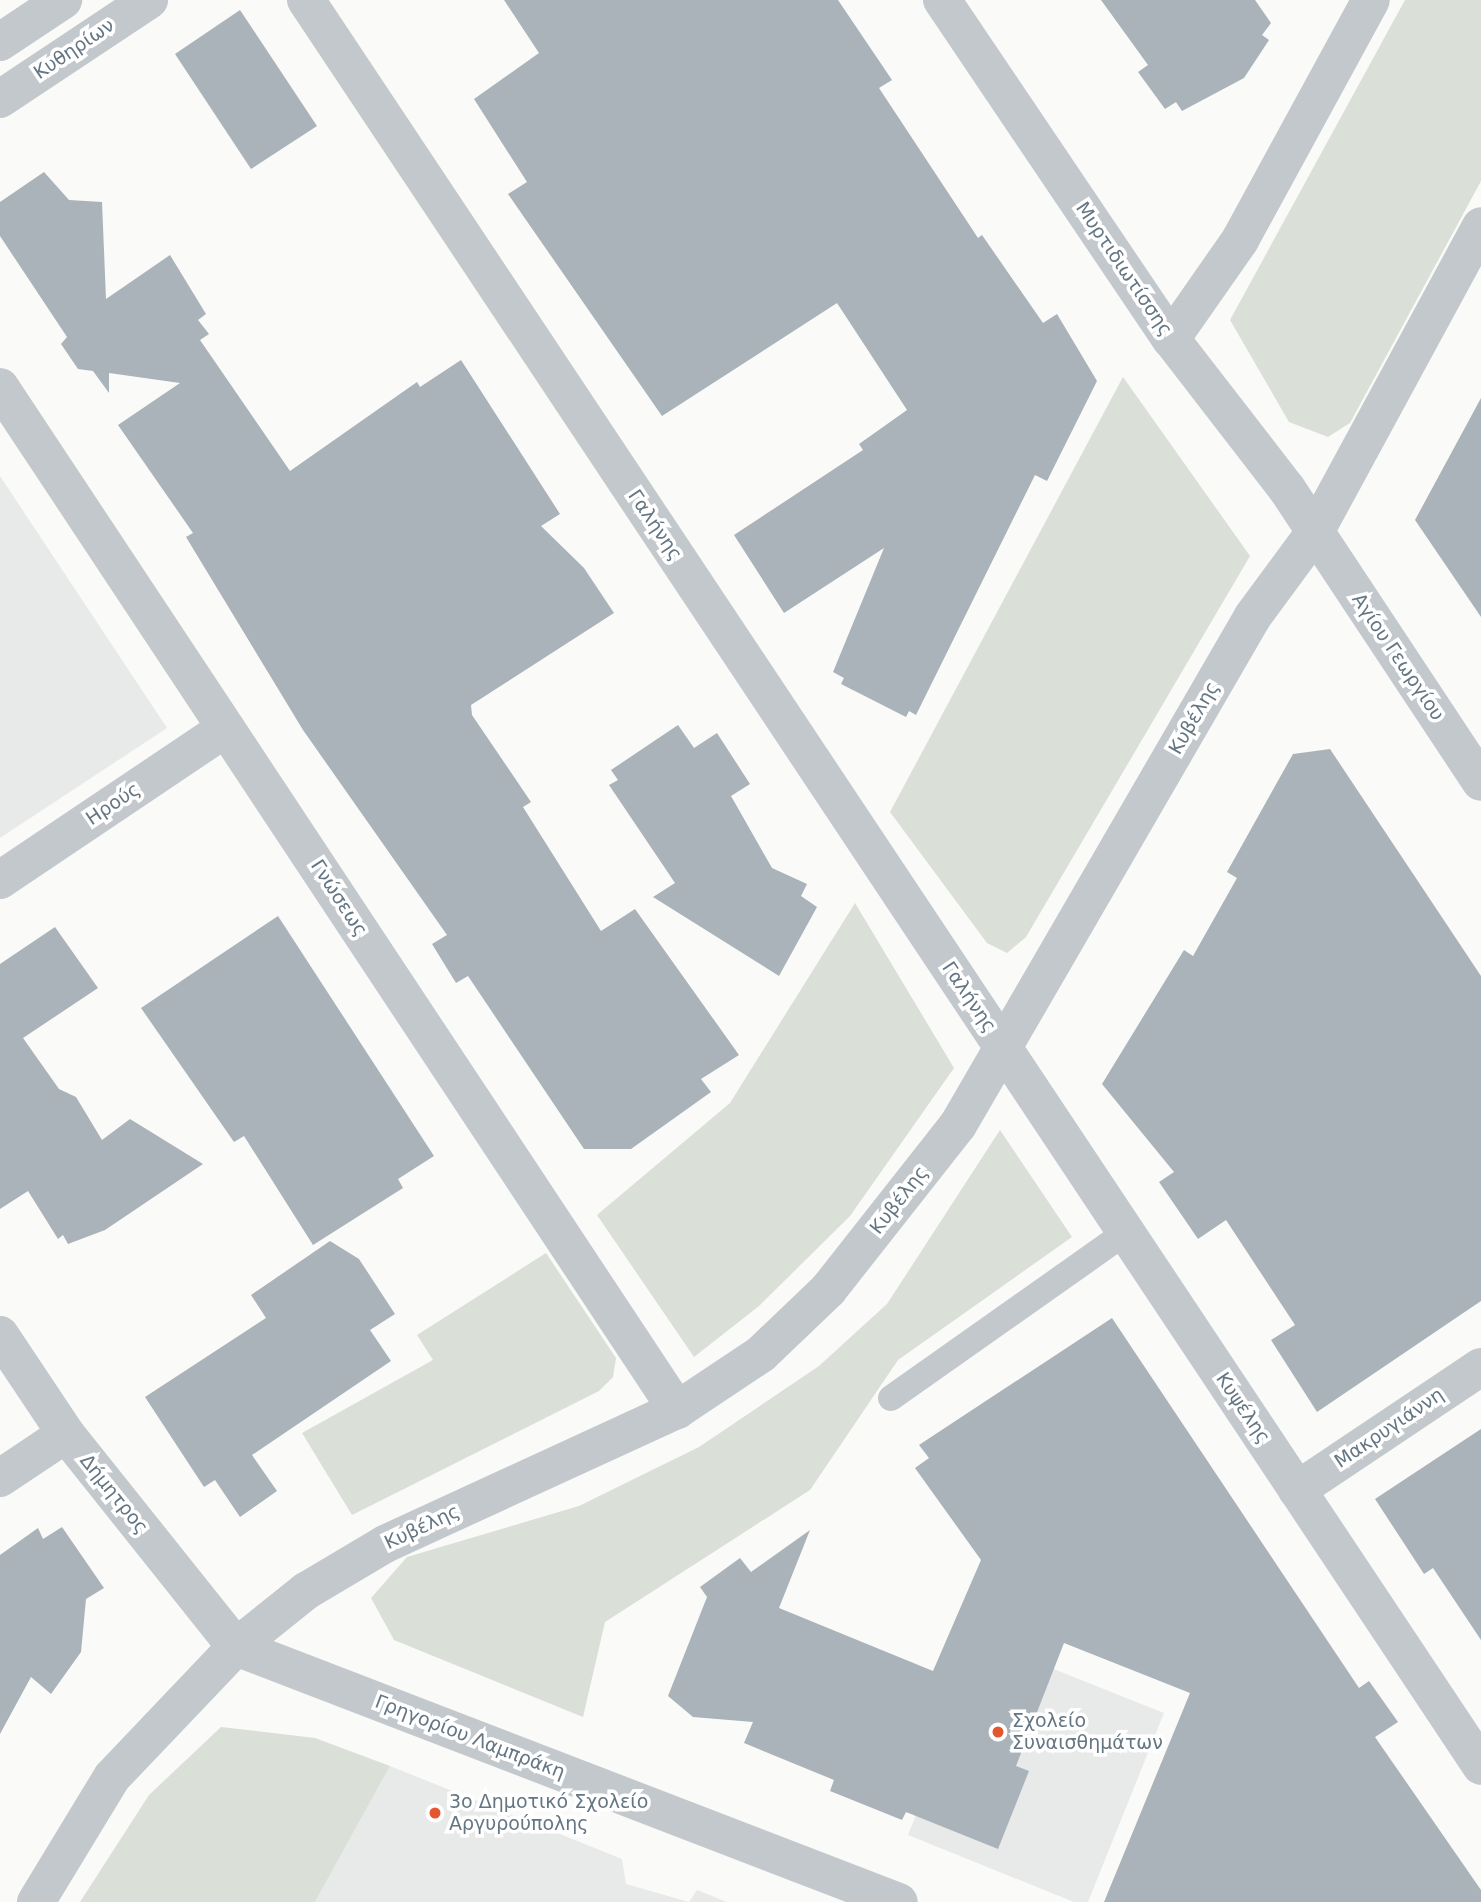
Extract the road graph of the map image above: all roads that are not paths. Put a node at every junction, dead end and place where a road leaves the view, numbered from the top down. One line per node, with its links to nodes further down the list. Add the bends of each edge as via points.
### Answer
1 (63, 0): 6 (street)
2 (149, 0): 7 (street, Κυθηρίων)
3 (306, 0): 15 (street, Γαλήνης)
4 (942, 0): 9 (street, Μυρτιδιωτίσσης)
5 (1371, 0): 9 (street, via 1240,240)
6 (0, 43)
7 (0, 99)
8 (1481, 226): 11 (street, Κυβέλης)
9 (1171, 339): 11 (street, Μυρτιδιωτίσσης)
10 (0, 387): 12 (street, Γνώσεως)
11 (1315, 532): 13 (street, Αγίου Γεωργίου); 15 (street, Κυβέλης, via 1253,616)
12 (226, 728): 14 (street, Ηρούς); 20 (street, Γνώσεως)
13 (1481, 782)
14 (0, 880)
15 (1004, 1049): 16 (street, Κυψέλης); 20 (street, Κυβέλης, via 958,1125 828,1290 761,1354)
16 (1126, 1232): 19 (lane); 23 (street, Κυψέλης)
17 (0, 1335): 21 (street, Δήμητρος)
18 (1481, 1367): 23 (street, Μακρυγιάννη)
19 (891, 1398)
20 (677, 1410): 24 (street, Κυβέλης, via 385,1544 306,1591)
21 (66, 1434): 22 (street); 24 (street, Δήμητρος)
22 (0, 1478)
23 (1297, 1490): 25 (street, Κυψέλης)
24 (236, 1647): 26 (street, Γρηγορίου Λαμπράκη); 27 (street, Κυβέλης, via 112,1777)
25 (1481, 1766)
26 (888, 1900)
27 (36, 1902)

